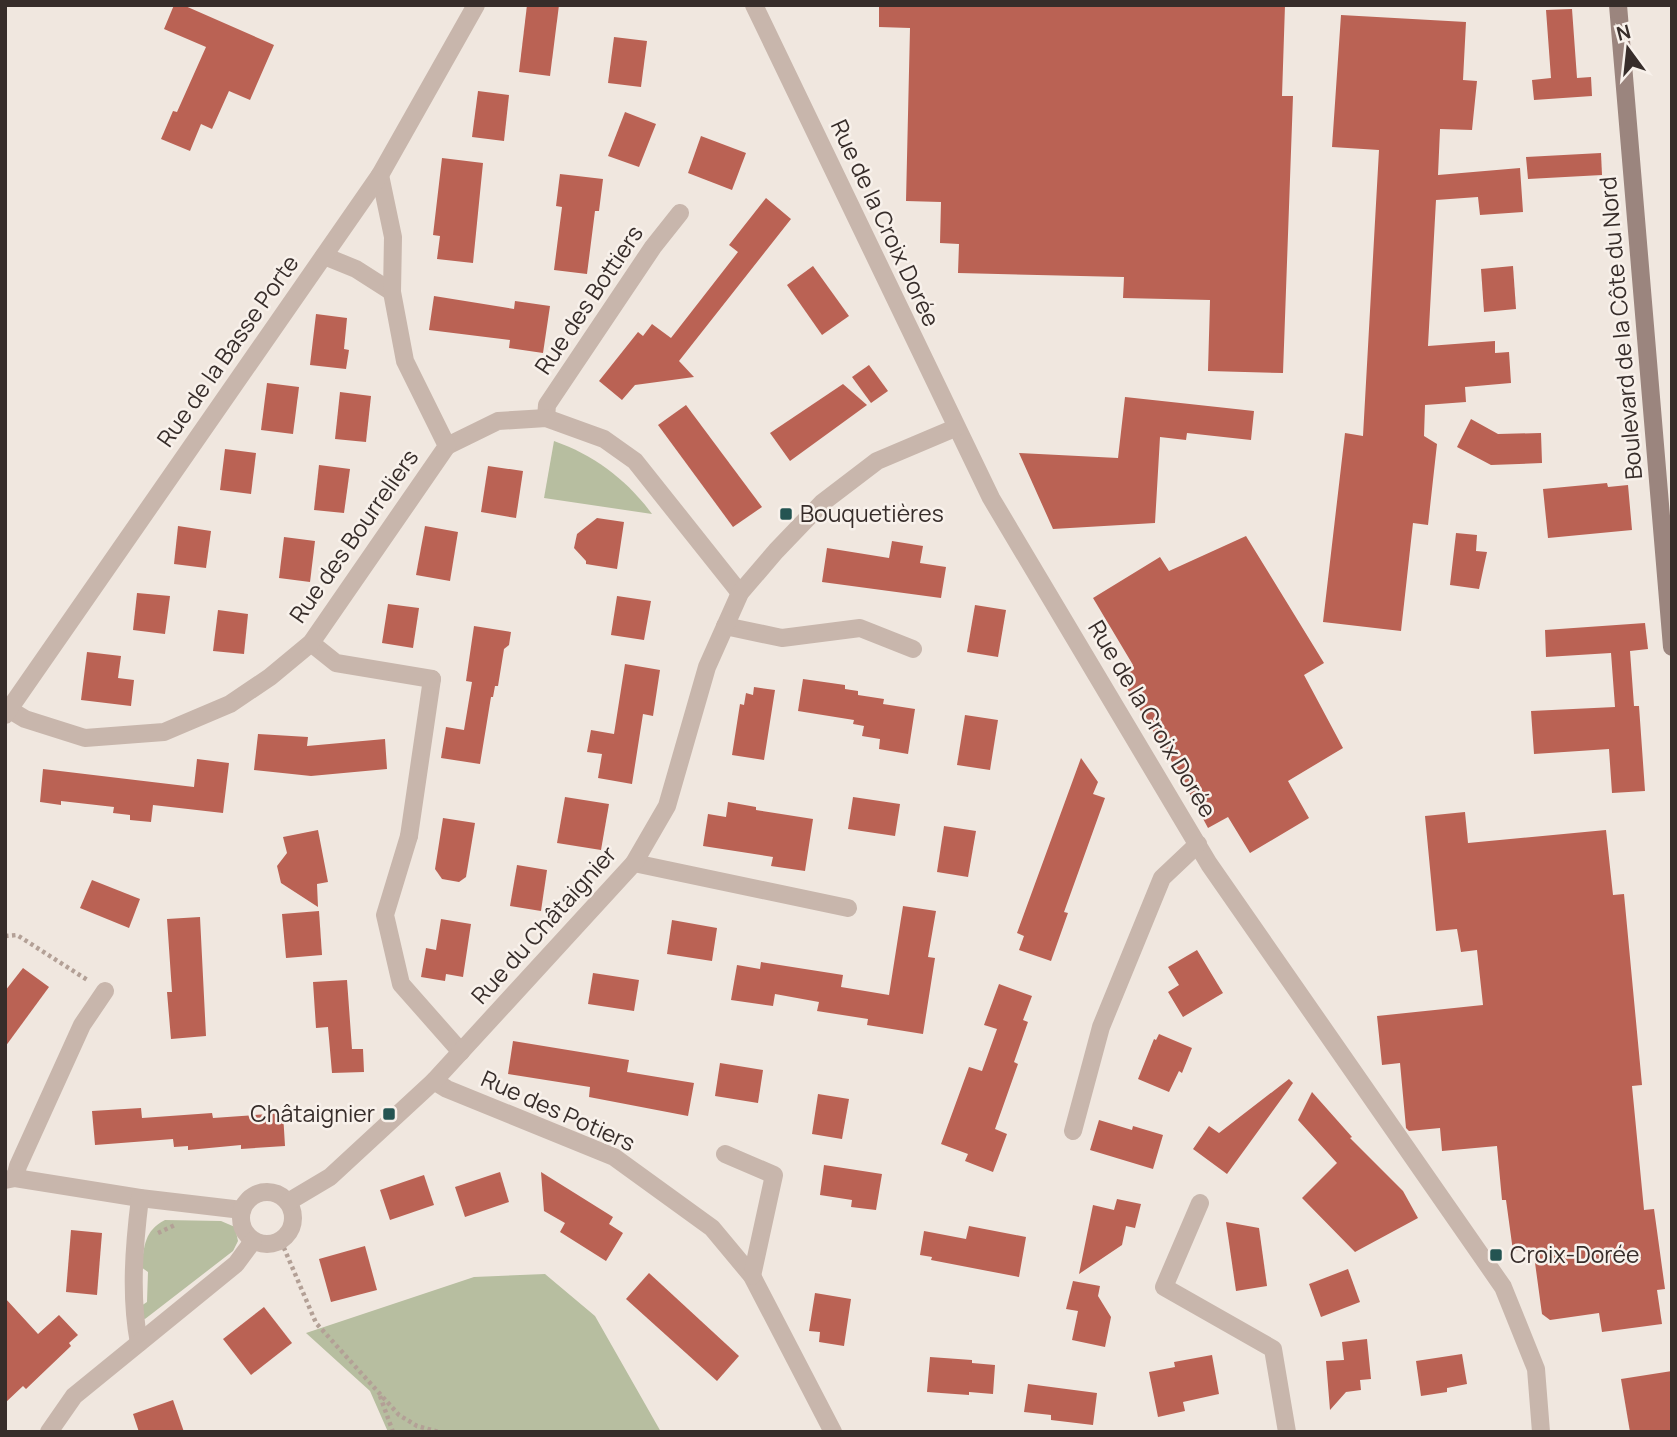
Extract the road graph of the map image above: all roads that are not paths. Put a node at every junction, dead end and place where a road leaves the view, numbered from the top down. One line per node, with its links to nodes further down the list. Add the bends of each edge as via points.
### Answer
1 (754, 5): 9 (street, Rue de la Croix Dorée)
2 (1618, 5): 14 (main road, Boulevard de la Côte du Nord)
3 (473, 8): 4 (street, Rue de la Basse Porte)
4 (380, 175): 6 (street, Rue de la Basse Porte); 7 (street, Rue des Bourreliers, via 393,237)
5 (680, 214): 8 (street, Rue des Bottiers, via 547,405)
6 (324, 256): 7 (street); 16 (street, Rue de la Basse Porte)
7 (392, 292): 10 (street, Rue des Bourreliers, via 405,361)
8 (545, 418): 10 (street, via 498,421); 11 (street, via 604,439 635,461)
9 (956, 428): 11 (street, Rue du Châtaignier, via 877,461 833,495); 17 (street, Rue de la Croix Dorée, via 998,510)
10 (447, 446): 13 (street, Rue des Bourreliers)
11 (740, 593): 12 (street, Rue du Châtaignier)
12 (725, 626): 15 (street, via 782,638 860,628); 18 (street, Rue du Châtaignier, via 707,667 667,806)
13 (311, 643): 16 (street, Rue des Bourreliers, via 230,705 164,733 85,738); 21 (street, via 336,663 432,679 409,836 386,915 401,984)
14 (1672, 646)
15 (912, 649)
16 (8, 712)
17 (1198, 844): 23 (street, via 1162,878 1101,1027); 36 (street, Rue de la Croix Dorée, via 1503,1287 1536,1369)
18 (635, 863): 19 (street); 21 (street, Rue du Châtaignier)
19 (848, 908)
20 (105, 991): 25 (street, via 82,1025)
21 (461, 1052): 22 (street, Rue du Châtaignier)
22 (434, 1081): 27 (street, Rue du Châtaignier, via 330,1177); 31 (street, Rue des Potiers, via 614,1157 712,1228)
23 (1073, 1131)
24 (725, 1154): 31 (street, via 774,1175)
25 (10, 1179): 26 (street)
26 (140, 1198): 29 (street); 32 (street, via 134,1248)
27 (288, 1202): 29 (street, via 268,1192 248,1200); 30 (street, via 294,1219 288,1235 262,1245)
28 (1200, 1203): 35 (street, via 1164,1287 1273,1349)
29 (242, 1210): 30 (street, via 243,1228)
30 (253, 1241): 32 (street, via 236,1264)
31 (752, 1276): 34 (street, Rue des Potiers)
32 (139, 1343): 33 (street, via 74,1396)
33 (50, 1432)
34 (833, 1432)
35 (1287, 1432)
36 (1541, 1432)

